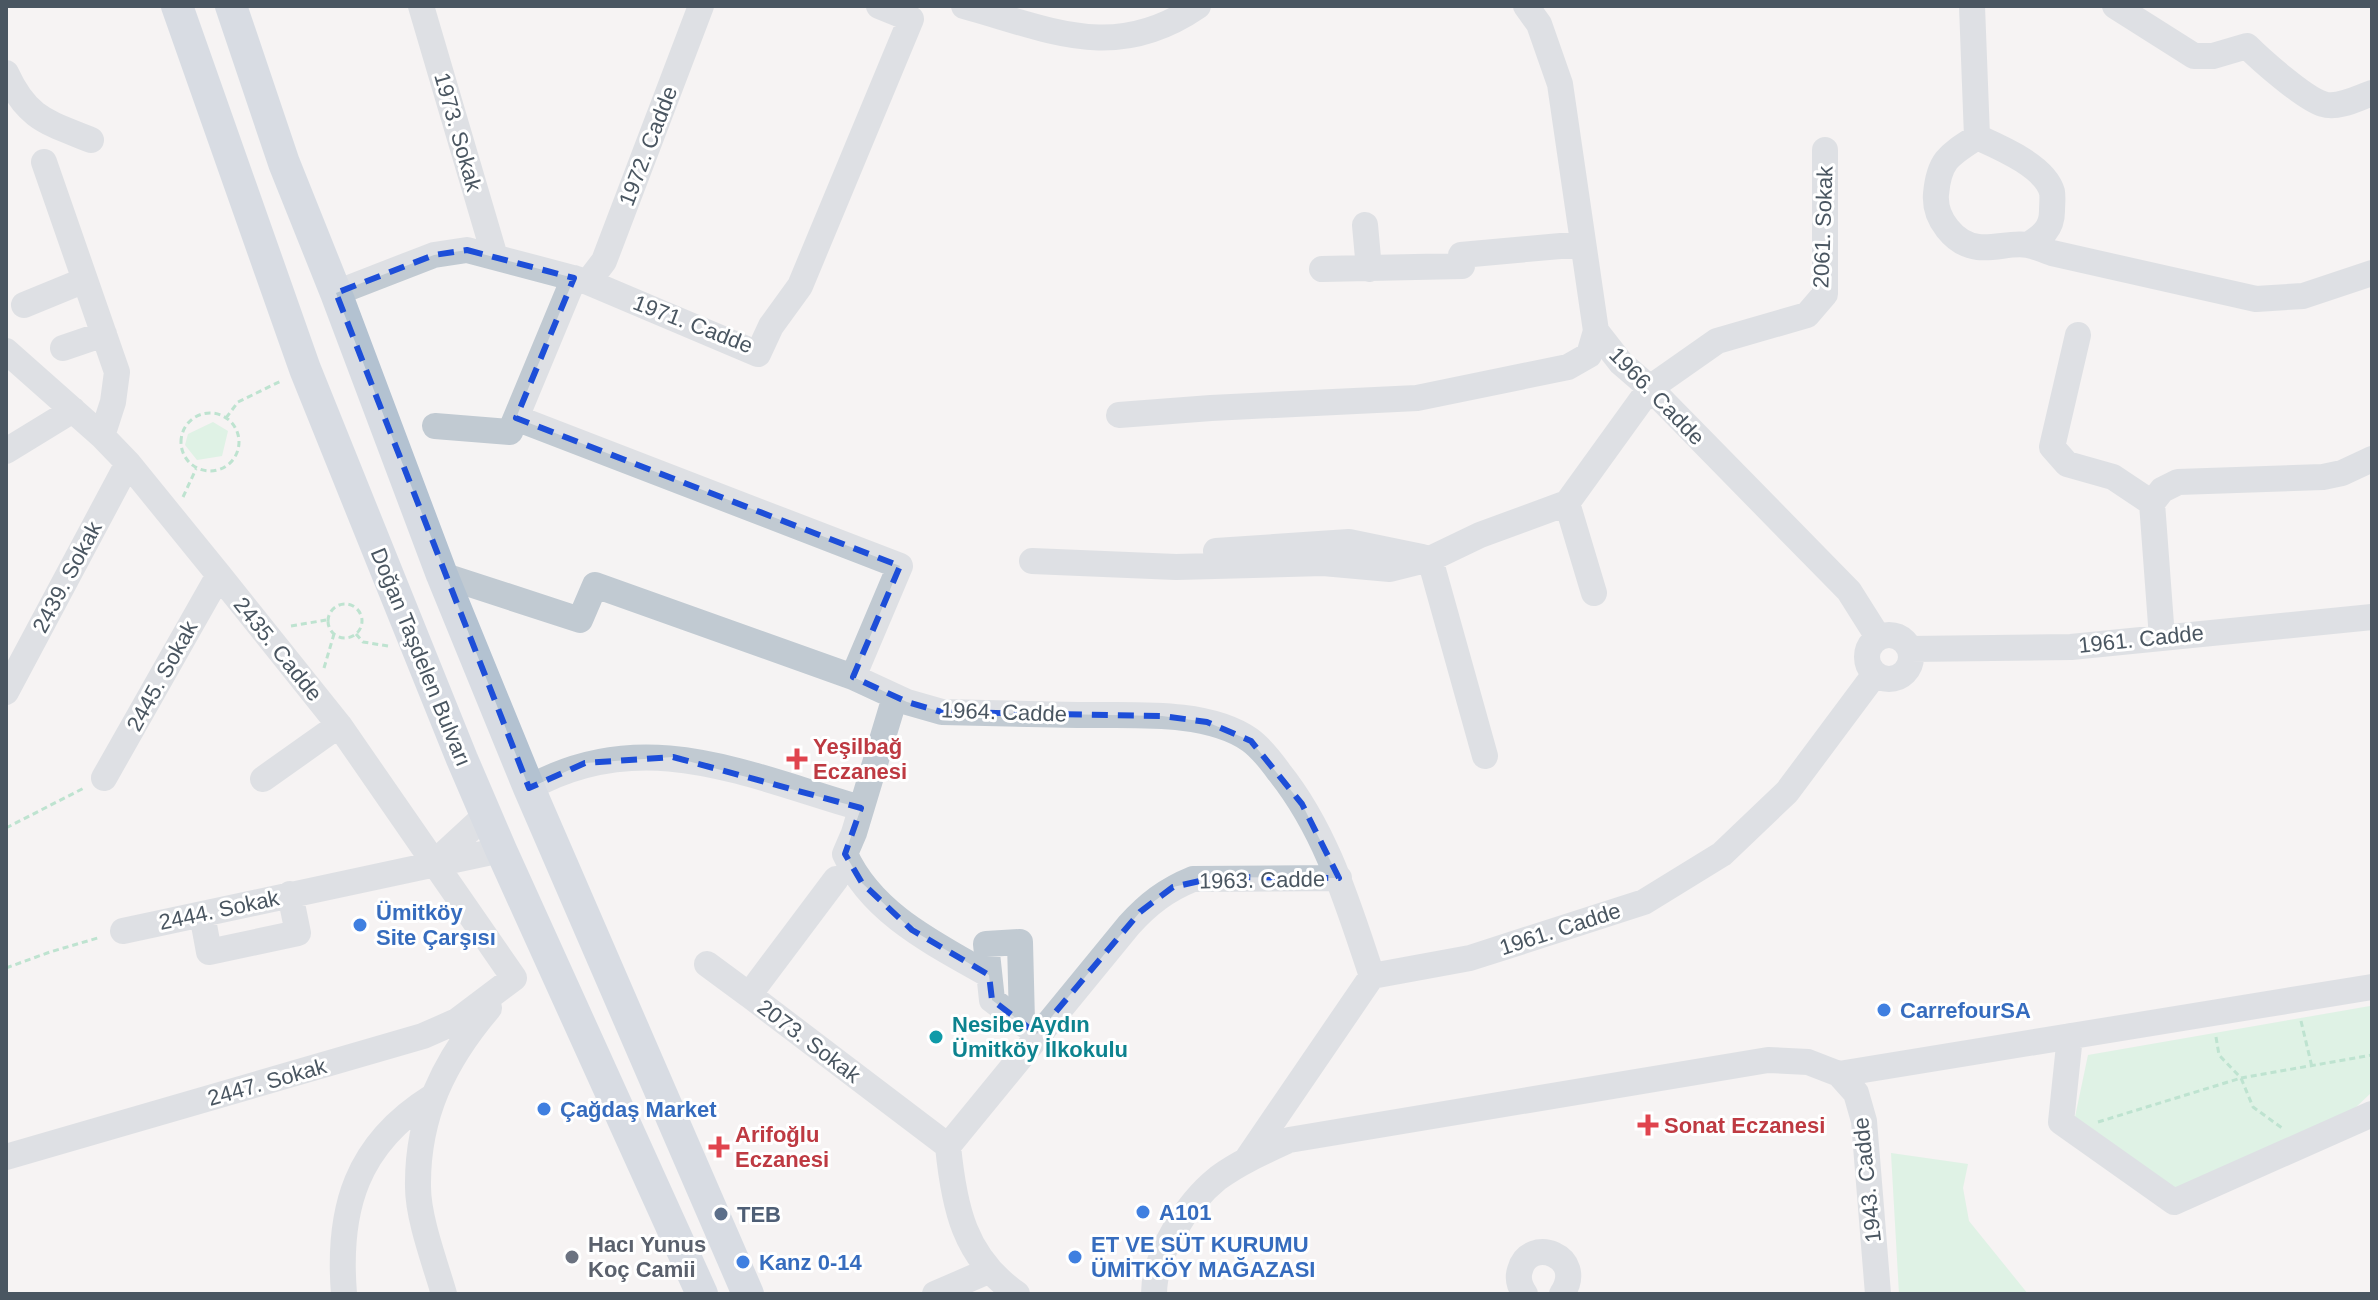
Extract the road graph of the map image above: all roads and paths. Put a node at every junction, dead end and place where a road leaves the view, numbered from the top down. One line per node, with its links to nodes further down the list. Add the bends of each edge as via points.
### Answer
1 (177, 6): 34 (main road, Doğan Taşdelen Bulvarı)
2 (231, 6): 27 (main road, via 284,163)
3 (421, 6): 21 (street, 1973. Sokak)
4 (701, 6): 26 (street, 1972. Cadde, via 604,261)
5 (879, 6): 11 (street, 1971. Cadde)
6 (964, 6): 7 (street, via 1089,39 1135,36 1174,23)
7 (1198, 6)
8 (1526, 6): 19 (street, 1966. Cadde, via 1539,24 1560,84)
9 (1972, 6): 14 (street)
10 (2115, 6): 13 (street, via 2194,56 2247,46 2271,70 2322,104 2341,104)
11 (921, 12): 26 (street, 1971. Cadde, via 800,286 758,354)
12 (6, 73): 15 (street, via 21,101 40,119)
13 (2372, 93)
14 (1977, 137): 20 (street, via 2036,170 2052,190 2052,217 2045,235); 20 (street, via 1938,171 1935,206 1943,226 1976,247)
15 (91, 140)
16 (1825, 150): 35 (street, 2061. Sokak, via 1825,294 1807,315 1717,341)
17 (44, 162): 25 (street)
18 (1365, 225): 23 (street)
19 (1583, 244): 23 (street, via 1461,255 1462,266); 29 (street, 1966. Cadde)
20 (2028, 245): 24 (street, via 2256,299 2303,296)
21 (495, 257): 26 (street, 1971. Cadde); 27 (street, 1971. Cadde, via 467,250 434,255)
22 (1322, 269): 23 (street)
23 (1369, 269)
24 (2372, 273)
25 (85, 280): 28 (street); 30 (street)
26 (581, 280): 39 (street, 1972. Cadde)
27 (336, 293): 52 (main road)
28 (24, 305)
29 (1596, 331): 35 (street, 1966. Cadde); 37 (street, via 1589,355 1568,367 1417,398)
30 (104, 334): 32 (street); 41 (street, via 117,372)
31 (2078, 335): 47 (street, via 2052,447 2067,464 2113,477)
32 (63, 348)
33 (6, 351): 36 (street, 2435. Cadde)
34 (305, 369): 38 (path, via 238,402); 62 (main road, Doğan Taşdelen Bulvarı)
35 (1650, 388): 46 (street, 2061. Sokak); 58 (street, 1966. Cadde, via 1849,591)
36 (73, 410): 41 (street, 2435. Cadde); 42 (street)
37 (1119, 415)
38 (226, 418): 45 (path, via 238,433 233,461 216,471); 45 (path, via 199,415 185,428 183,455)
39 (516, 418): 40 (street, via 510,432); 64 (street, via 900,566)
40 (435, 426)
41 (102, 436): 44 (street, 2435. Cadde)
42 (6, 451)
43 (2372, 459): 47 (street, via 2323,477 2178,482)
44 (128, 463): 48 (street, 2435. Cadde); 65 (street, 2439. Sokak)
45 (196, 469): 48 (path)
46 (1567, 503): 49 (street); 53 (street)
47 (2152, 503): 59 (street)
48 (173, 518): 51 (street, 2435. Cadde)
49 (1430, 559): 50 (street, via 1349,542 1192,553 1176,567); 69 (street)
50 (1032, 561)
51 (219, 575): 60 (street, 2435. Cadde); 70 (street, 2445. Sokak)
52 (442, 575): 64 (street, 1964. Cadde, via 580,620 595,585); 72 (main road)
53 (1594, 593)
54 (2372, 617): 59 (street, 1961. Cadde)
55 (327, 620): 56 (path); 57 (path, via 336,605 353,605 362,619); 60 (path, via 287,627)
56 (334, 634): 57 (path); 66 (path)
57 (356, 634): 62 (path, via 363,642)
58 (1878, 637): 61 (street, via 1900,637); 63 (street, via 1867,655)
59 (2162, 638): 61 (street, 1961. Cadde, via 2071,647)
60 (271, 639): 66 (street, 2435. Cadde)
61 (1910, 649): 63 (street, via 1910,663 1902,675 1889,679)
62 (419, 651): 74 (main road, Doğan Taşdelen Bulvarı)
63 (1875, 674): 86 (street, 1961. Cadde, via 1787,792 1722,854 1644,902 1470,958)
64 (853, 677): 67 (street, 1964. Cadde)
65 (6, 692)
66 (315, 695): 68 (street, 2435. Cadde)
67 (895, 697): 73 (street, 2073. Sokak); 79 (street, 1964. Cadde, via 942,712 1162,716 1230,730 1251,741 1286,780)
68 (339, 725): 71 (street); 77 (street, 2435. Cadde)
69 (1485, 756)
70 (104, 778): 75 (path)
71 (263, 779)
72 (529, 788): 73 (street, via 585,763 664,757 704,763); 74 (main road, via 507,797); 76 (main road, via 526,819); 109 (main road)
73 (861, 808): 78 (street, 2073. Sokak)
74 (486, 815): 76 (main road, Doğan Taşdelen Bulvarı); 77 (street)
75 (6, 828)
76 (501, 850): 77 (street, 2444. Sokak); 108 (main road, Doğan Taşdelen Bulvarı)
77 (435, 862): 80 (street, 2444. Sokak); 87 (street, 2435. Cadde)
78 (840, 867): 85 (street, via 900,921); 89 (street, 2073. Sokak)
79 (1339, 878): 86 (street, 1964. Cadde); 92 (street, 1963. Cadde, via 1218,877 1173,887 1140,912)
80 (290, 894): 81 (street, 2444. Sokak); 81 (street, via 298,933 209,952)
81 (202, 914): 82 (street, 2444. Sokak)
82 (123, 931): 84 (path)
83 (707, 964): 89 (street)
84 (6, 968)
85 (989, 975): 92 (street, via 992,1000); 92 (street, via 986,944 1020,942)
86 (1372, 976): 104 (street)
87 (514, 978): 98 (street, via 457,1050); 103 (street, 2447. Sokak, via 457,1021 423,1036)
88 (2372, 987): 90 (street)
89 (749, 995): 102 (street, 2073. Sokak)
90 (2296, 999): 91 (street); 95 (path)
91 (2212, 1013): 93 (street); 97 (path, via 2219,1055)
92 (1030, 1028): 102 (street, 1963. Cadde)
93 (2070, 1036): 96 (street); 100 (street, via 2061,1122)
94 (2372, 1055): 95 (path)
95 (2312, 1067): 97 (path)
96 (1839, 1074): 104 (street, via 1808,1062 1768,1060 1289,1140); 115 (street, 1943. Cadde, via 1856,1093 1864,1121)
97 (2241, 1078): 100 (path); 101 (path, via 2253,1107)
98 (432, 1097): 106 (street, via 383,1136 364,1166 349,1200); 107 (street, via 418,1189)
99 (2372, 1114): 101 (street)
100 (2072, 1129): 101 (street, via 2174,1202)
101 (2305, 1144)
102 (948, 1146): 105 (street, via 965,1232)
103 (6, 1157)
104 (1247, 1160): 112 (street, via 1216,1180 1186,1214 1164,1247)
105 (988, 1271): 110 (street); 111 (street)
106 (344, 1294)
107 (444, 1294)
108 (702, 1294)
109 (748, 1294)
110 (935, 1294)
111 (1017, 1294)
112 (1154, 1294)
113 (1525, 1294): 114 (street, via 1519,1281 1522,1265 1542,1252 1558,1256 1568,1270)
114 (1562, 1294)
115 (1878, 1294)

